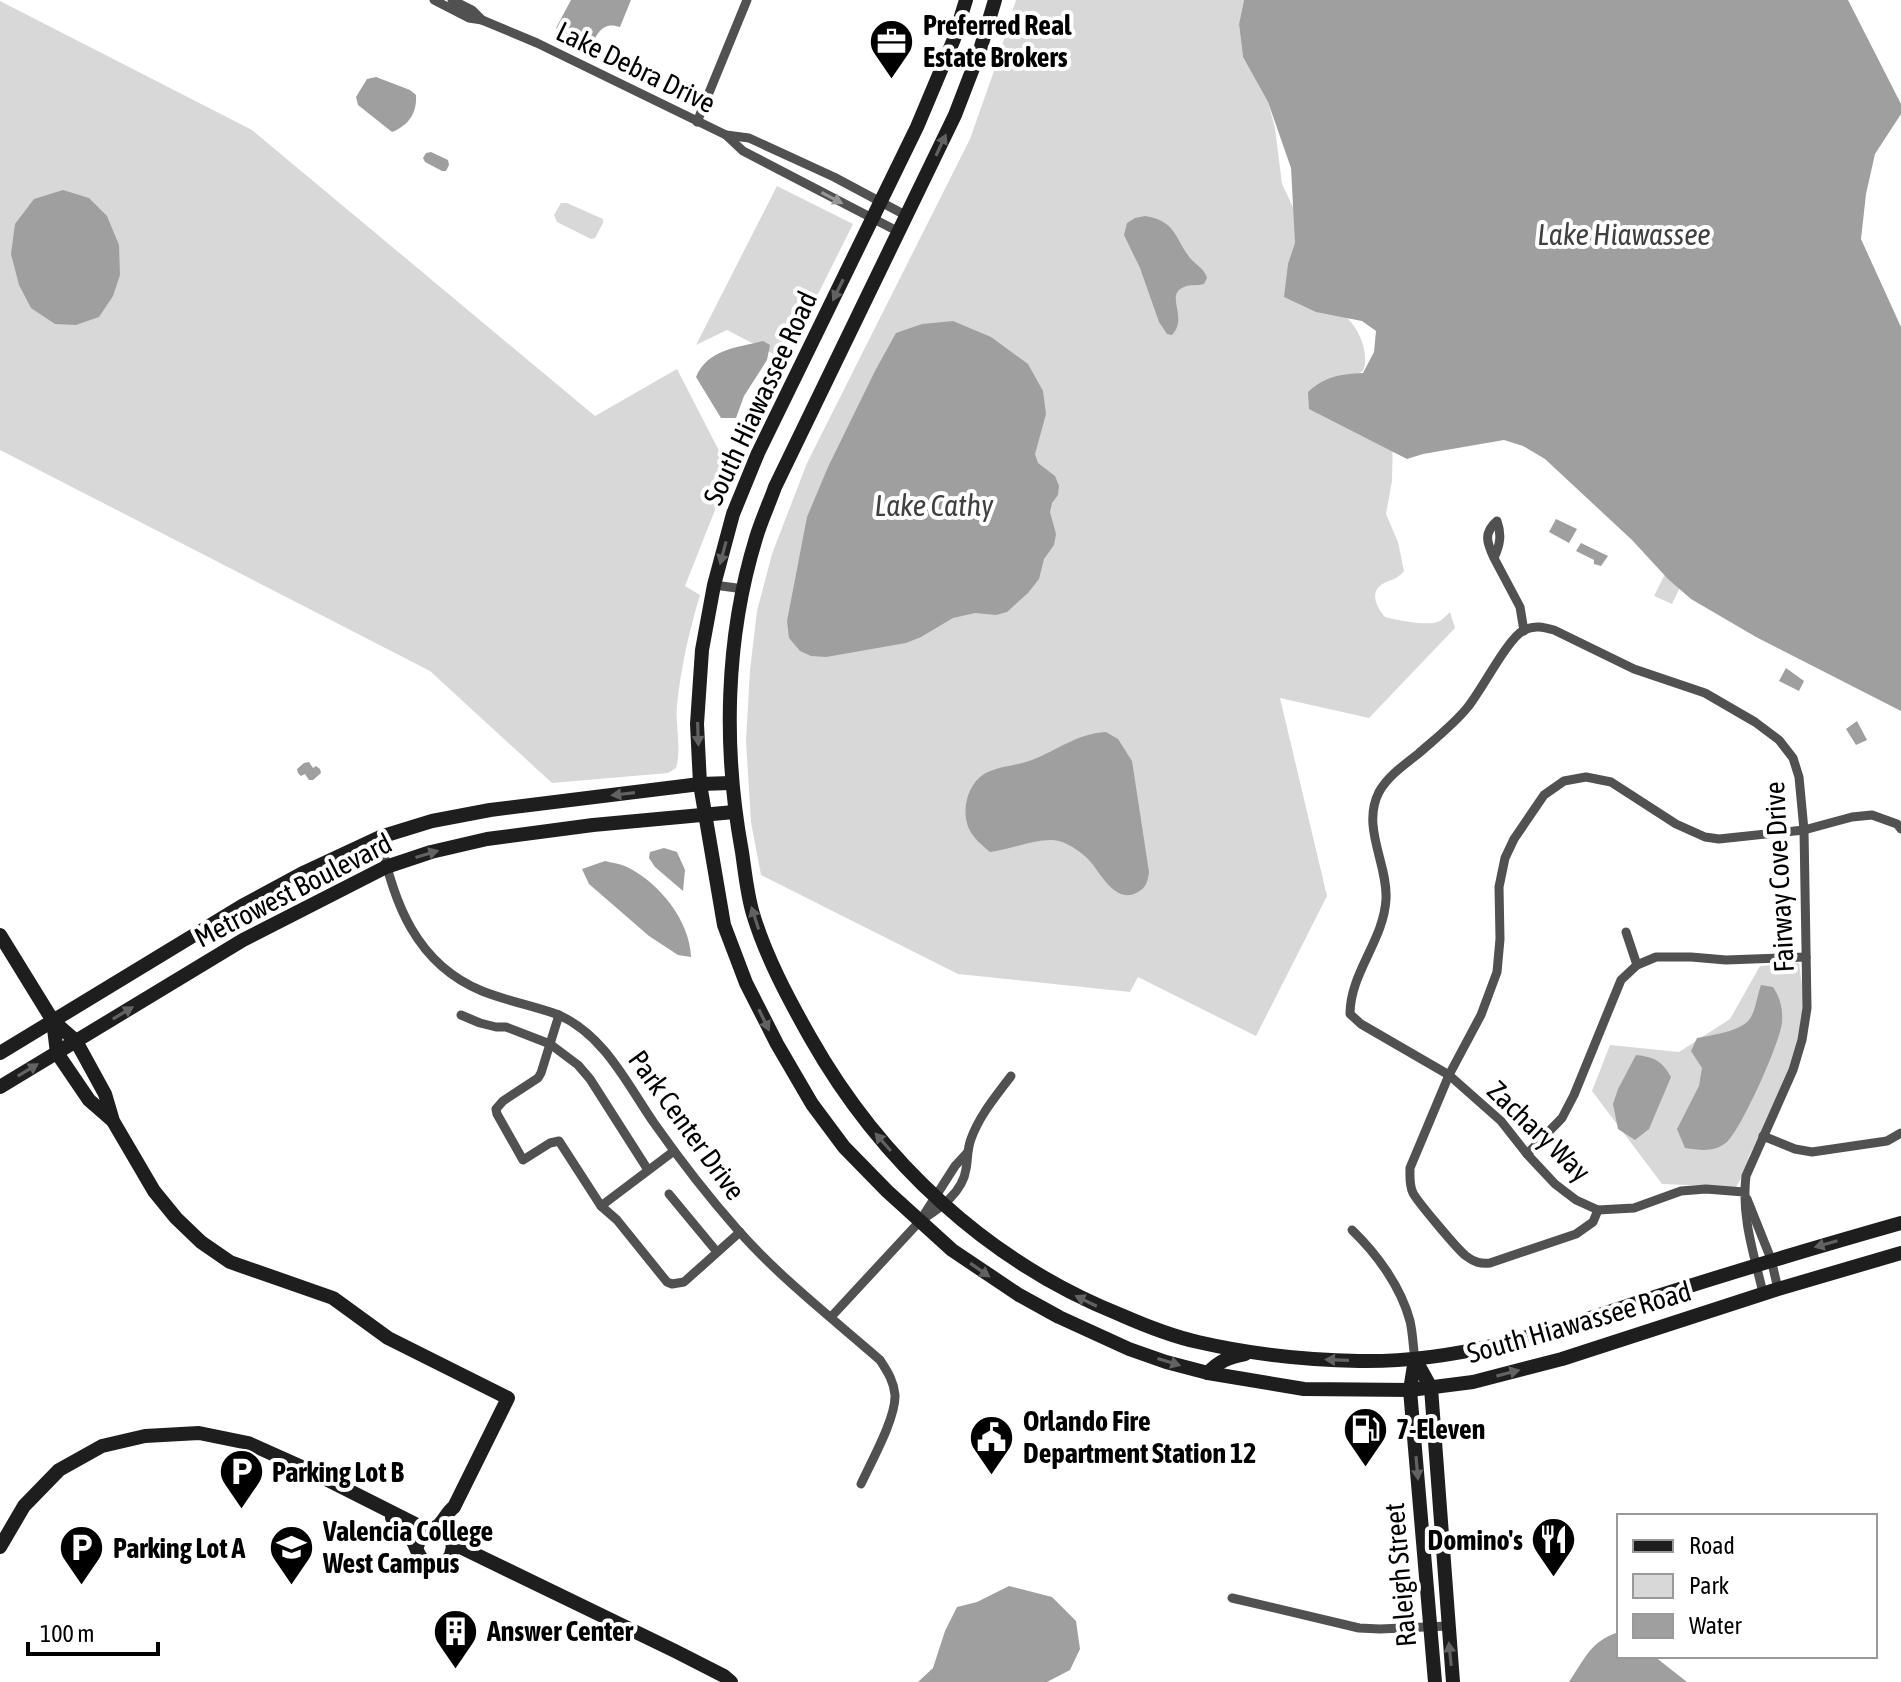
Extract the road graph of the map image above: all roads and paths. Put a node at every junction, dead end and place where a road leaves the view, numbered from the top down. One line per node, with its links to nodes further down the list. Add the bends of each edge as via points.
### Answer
1 (434, 0): 6 (street, Lake Debra Drive)
2 (452, 0): 6 (street, Lake Debra Drive)
3 (747, 0): 7 (street)
4 (966, 0): 11 (street, South Hiawassee Road, via 927,104)
5 (995, 0): 12 (street, South Hiawassee Road, one-way to 5, via 955,115)
6 (482, 20): 7 (street, Lake Debra Drive)
7 (697, 122): 8 (street, Lake Debra Drive)
8 (726, 135): 9 (street, Lake Debra Drive, via 749,138); 10 (street, Lake Debra Drive, via 743,151)
9 (799, 161): 10 (street); 11 (street, Lake Debra Drive)
10 (791, 176): 13 (street, Lake Debra Drive, one-way to 13)
11 (882, 201): 12 (street, Lake Debra Drive); 13 (street, South Hiawassee Road)
12 (907, 216): 14 (street, South Hiawassee Road)
13 (872, 219): 14 (street, Lake Debra Drive); 16 (street, South Hiawassee Road, one-way to 16, via 758,453 733,514)
14 (899, 232): 17 (street, South Hiawassee Road, via 775,487)
15 (1494, 558): 18 (street, via 1520,607)
16 (714, 585): 17 (street); 20 (street, South Hiawassee Road, one-way to 20, via 700,672)
17 (744, 589): 19 (street, South Hiawassee Road, via 732,672)
18 (1524, 631): 24 (street, Fairway Cove Drive, via 1540,626 1554,630 1639,671 1705,693 1751,719 1793,758); 38 (street, Zachary Way, via 1511,641 1468,708 1391,776 1374,810 1384,917 1350,998 1350,1014)
19 (731, 783): 20 (street, Metrowest Boulevard); 21 (street, South Hiawassee Road)
20 (700, 784): 22 (street, South Hiawassee Road); 25 (street, Metrowest Boulevard, one-way to 25, via 490,810)
21 (734, 812): 22 (street, Metrowest Boulevard); 49 (street, South Hiawassee Road, one-way to 21, via 856,1110 795,1010 752,912)
22 (705, 814): 26 (street, Metrowest Boulevard, one-way to 22, via 487,839); 52 (street, South Hiawassee Road, one-way to 52, via 724,925 777,1044 844,1147)
23 (1901, 829): 24 (street, via 1872,815)
24 (1804, 830): 29 (street, Fairway Cove Drive); 38 (street, via 1705,837 1611,782 1586,777 1564,781 1544,795 1505,858 1497,972)
25 (380, 837): 26 (street, Park Center Drive); 33 (street, Metrowest Boulevard, via 242,906)
26 (386, 867): 32 (street, Park Center Drive, via 412,934 429,956 481,990); 34 (street, Metrowest Boulevard, one-way to 26, via 243,940)
27 (1626, 932): 30 (street)
28 (0, 935): 33 (street)
29 (1806, 957): 30 (street, via 1656,957); 43 (street, Fairway Cove Drive, via 1802,1040)
30 (1637, 965): 45 (street, via 1621,980 1562,1118)
31 (461, 1015): 35 (street)
32 (559, 1015): 35 (street); 44 (street, Park Center Drive, via 594,1039 612,1060)
33 (53, 1021): 34 (street); 36 (street, Metrowest Boulevard); 37 (street)
34 (76, 1041): 37 (street, Metrowest Boulevard); 41 (street, via 105,1094)
35 (550, 1044): 46 (street, via 590,1079); 50 (street, via 538,1078 503,1101 497,1114 523,1160 559,1141)
36 (0, 1053)
37 (57, 1053): 40 (street, Metrowest Boulevard, one-way to 37); 41 (street, via 89,1100)
38 (1449, 1075): 45 (street, Zachary Way, via 1501,1121); 51 (street, via 1409,1179 1413,1193 1465,1255 1480,1264 1490,1263 1553,1243 1593,1222)
39 (1011, 1076): 49 (street, via 978,1123 961,1183)
40 (0, 1087)
41 (113, 1121): 68 (street, via 154,1191 201,1242 230,1262 333,1298 388,1338 508,1398)
42 (1901, 1133): 43 (street, via 1887,1141 1812,1152)
43 (1763, 1136): 47 (street, Fairway Cove Drive)
44 (674, 1151): 46 (street); 55 (street, Park Center Drive)
45 (1527, 1154): 51 (street, Zachary Way, via 1555,1184)
46 (648, 1170): 50 (street)
47 (1744, 1192): 51 (street, Zachary Way, via 1681,1191 1634,1208); 58 (street, Fairway Cove Drive); 58 (street, Fairway Cove Drive, via 1745,1216)
48 (669, 1194): 56 (street)
49 (940, 1201): 52 (street); 61 (street, South Hiawassee Road, one-way to 49, via 1197,1342 1100,1307 1010,1258)
50 (601, 1206): 56 (street, via 672,1284 684,1282)
51 (1598, 1210)
52 (920, 1221): 60 (street); 63 (street, South Hiawassee Road, one-way to 63, via 987,1276 1059,1317 1129,1349)
53 (1901, 1223): 58 (street, South Hiawassee Road, one-way to 58)
54 (1352, 1230): 62 (street, via 1400,1294)
55 (740, 1232): 56 (street); 60 (street, Park Center Drive)
56 (717, 1252)
57 (1901, 1253): 59 (street, South Hiawassee Road)
58 (1764, 1262): 59 (street, Fairway Cove Drive); 59 (street, Fairway Cove Drive); 62 (street, South Hiawassee Road, via 1512,1342)
59 (1770, 1291): 64 (street, South Hiawassee Road, one-way to 59, via 1562,1359)
60 (831, 1317): 66 (street, Park Center Drive, via 880,1360 895,1394 893,1411)
61 (1257, 1352): 62 (street, South Hiawassee Road, one-way to 61, via 1326,1360); 63 (street, via 1229,1357)
62 (1415, 1359): 64 (street, Raleigh Street); 65 (street, Raleigh Street)
63 (1208, 1373): 65 (street, South Hiawassee Road, via 1304,1389)
64 (1431, 1388): 65 (street, South Hiawassee Road); 74 (street, Raleigh Street)
65 (1410, 1390): 75 (street, Raleigh Street, one-way to 75)
66 (861, 1484)
67 (383, 1510): 68 (street); 69 (street, via 248,1443 199,1433 145,1436 102,1446 59,1470 24,1506); 70 (street)
68 (442, 1534): 70 (street, via 419,1539); 71 (street, via 452,1553); 72 (street)
69 (0, 1547)
70 (417, 1547): 71 (street, via 428,1563)
71 (447, 1561): 72 (street)
72 (497, 1564): 76 (street)
73 (1232, 1598): 75 (street, via 1359,1628)
74 (1448, 1626): 75 (street); 78 (street, Raleigh Street, one-way to 74)
75 (1430, 1628): 77 (street, Raleigh Street)
76 (731, 1682)
77 (1435, 1682)
78 (1453, 1682)

